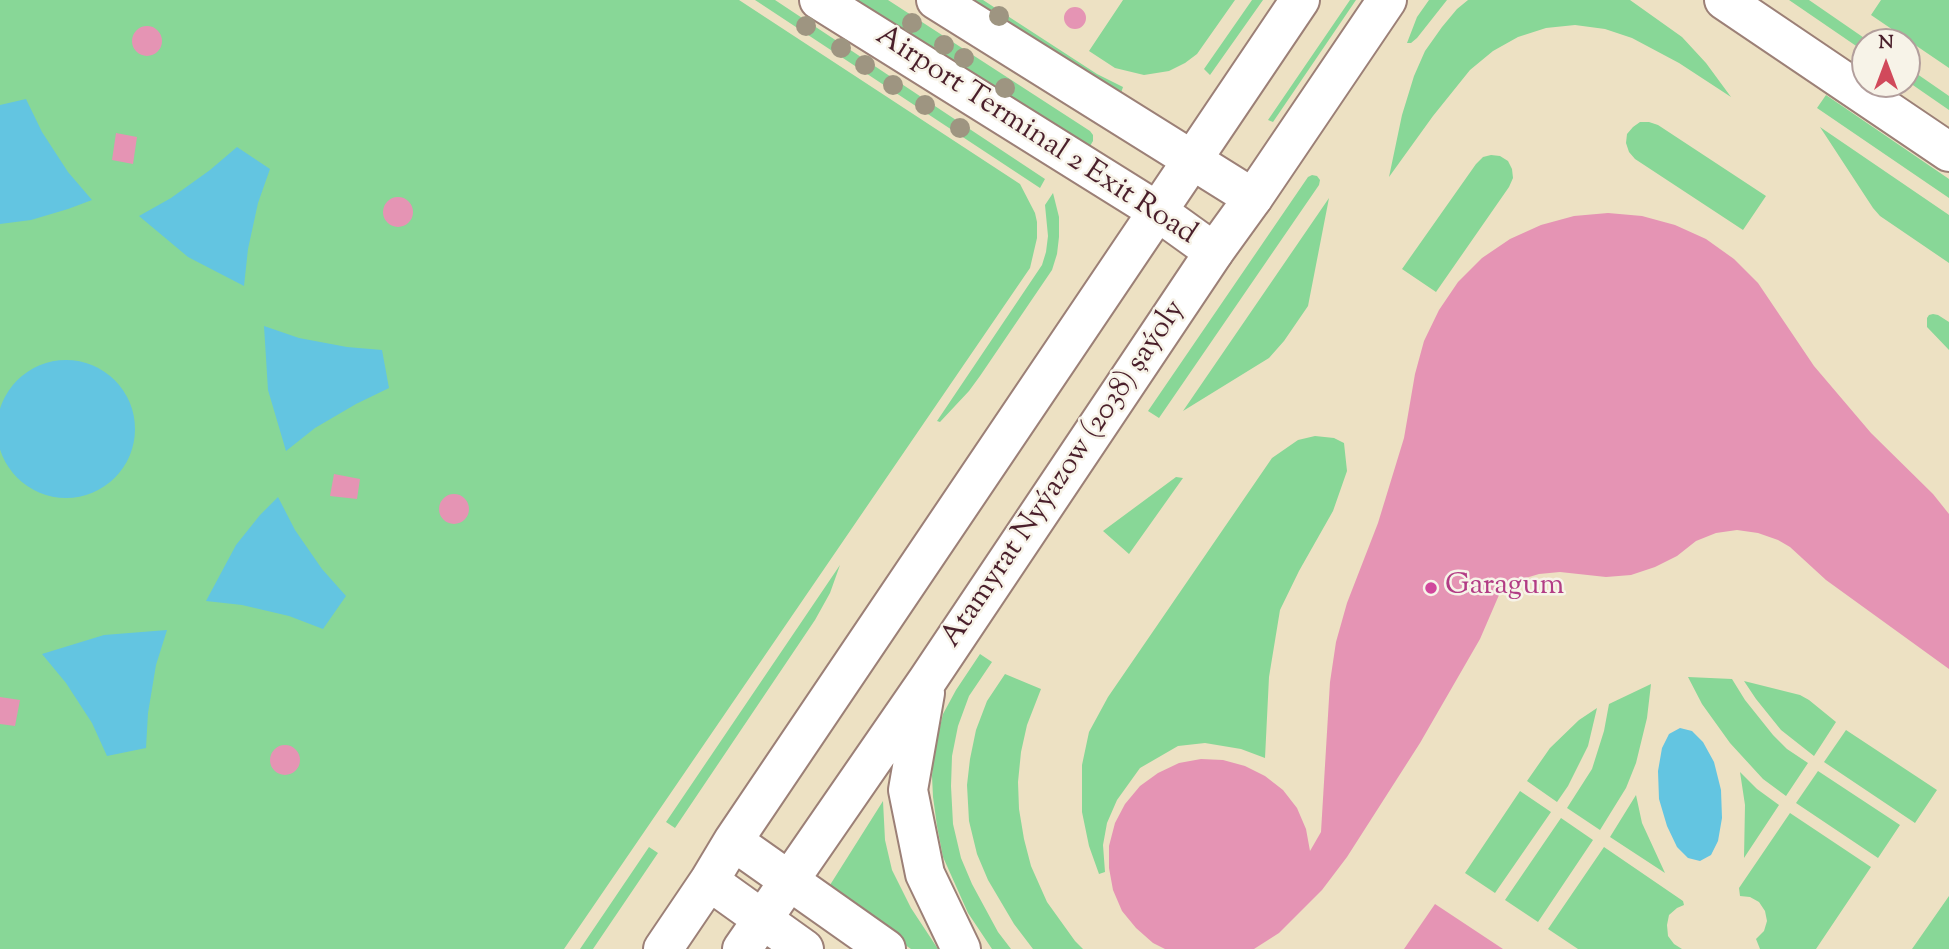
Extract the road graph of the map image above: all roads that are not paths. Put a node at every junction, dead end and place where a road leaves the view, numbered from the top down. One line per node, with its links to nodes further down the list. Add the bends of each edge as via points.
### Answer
1 (820, 0): 9 (main road, Airport Terminal 2 Exit Road)
2 (936, 0): 7 (main road)
3 (1300, 0): 7 (main road)
4 (1387, 0): 8 (main road, Atamyrat Nyýazow (2038) şaýoly)
5 (1724, 0): 6 (main road)
6 (1949, 152)
7 (1192, 161): 8 (main road); 9 (main road)
8 (1253, 198): 10 (main road, Atamyrat Nyýazow (2038) şaýoly)
9 (1157, 211): 10 (main road, Airport Terminal 2 Exit Road); 12 (main road)
10 (1214, 252): 11 (main road, Atamyrat Nyýazow (2038) şaýoly)
11 (927, 681): 13 (main road, Atamyrat Nyýazow (2038) şaýoly); 19 (main road, via 908,790 925,874)
12 (733, 841): 13 (main road); 14 (main road)
13 (788, 880): 15 (main road, Atamyrat Nyýazow (2038) şaýoly); 18 (main road)
14 (709, 881): 15 (main road); 16 (main road)
15 (752, 934): 17 (main road)
16 (663, 949)
17 (804, 949)
18 (886, 949)
19 (961, 949)

